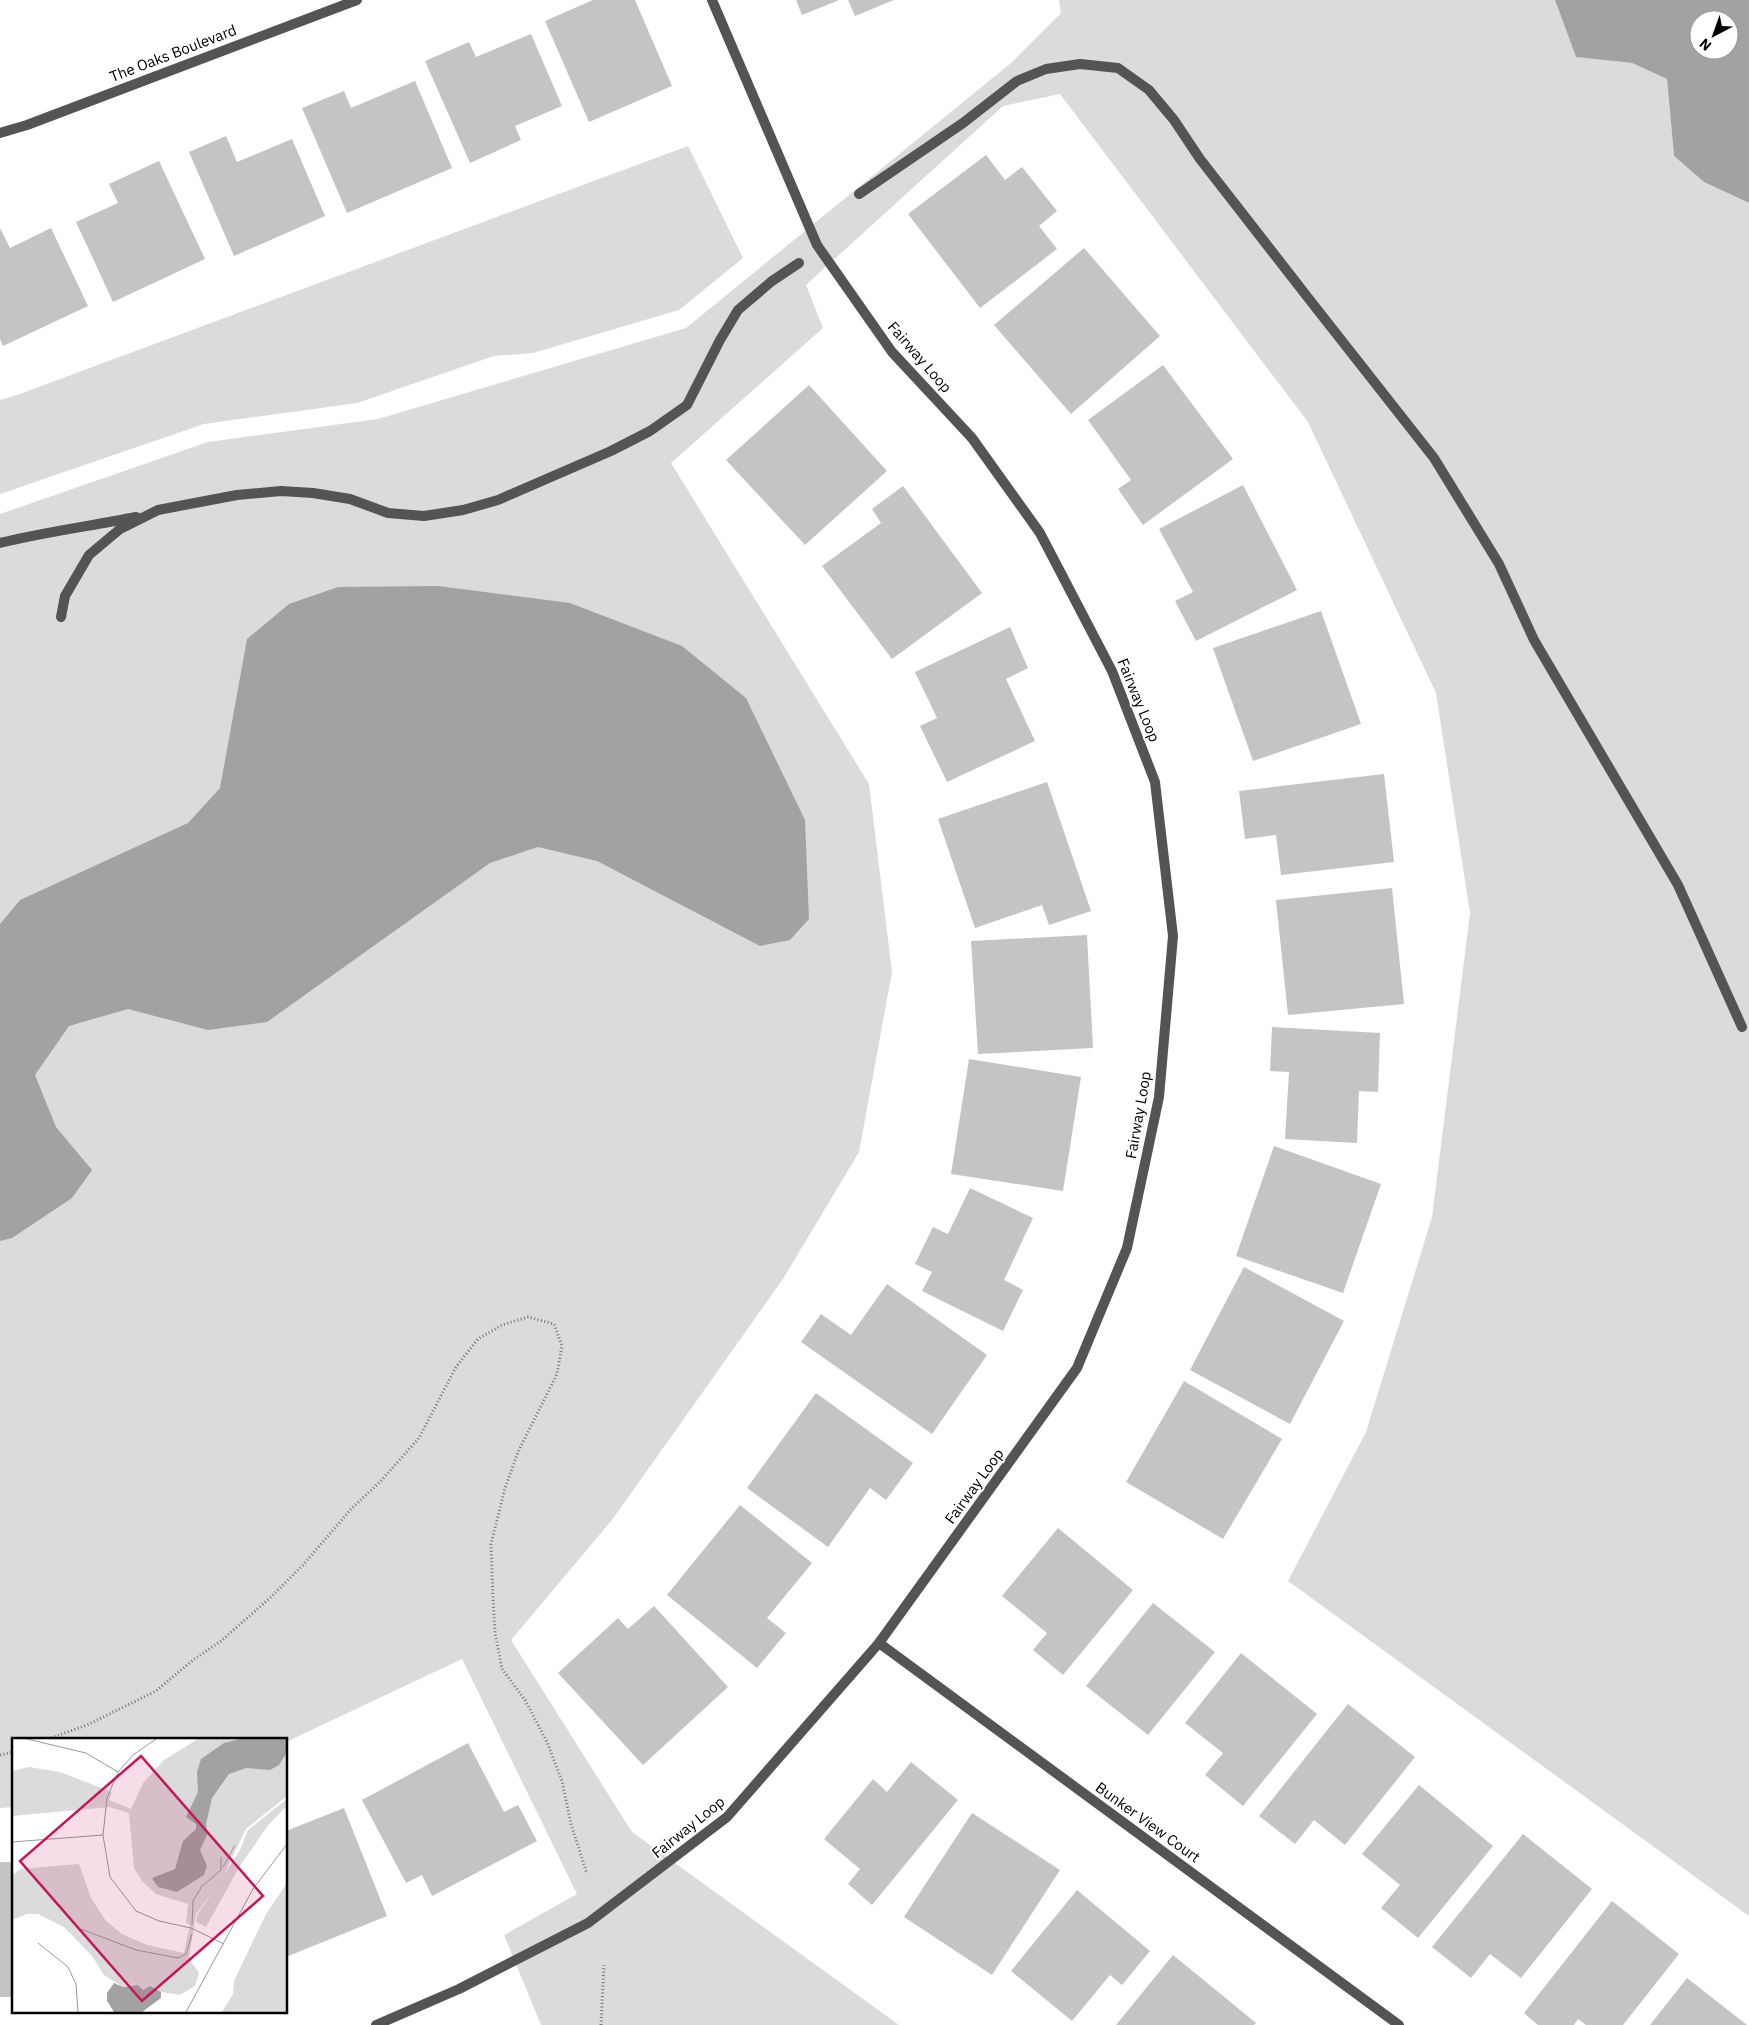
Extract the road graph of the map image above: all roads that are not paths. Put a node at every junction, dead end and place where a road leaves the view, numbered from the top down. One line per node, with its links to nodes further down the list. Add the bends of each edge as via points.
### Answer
1 (357, 0): 3 (street, The Oaks Boulevard)
2 (712, 0): 10 (street, Fairway Loop, via 817,245 892,352 972,438 1040,533 1112,671 1155,782 1173,936 1159,1097 1127,1248 1077,1368)
3 (0, 133)
4 (859, 194): 9 (street, via 1017,82 1046,69 1080,64 1118,68 1149,90 1434,458 1499,564 1534,640 1678,885)
5 (799, 263): 6 (street, via 738,310 687,405 650,431 611,452 498,500 424,516 388,513 350,499 281,491 228,496)
6 (147, 515): 7 (street, via 39,533); 8 (street, via 120,529 89,555 65,596)
7 (0, 543)
8 (61, 617)
9 (1742, 1027)
10 (879, 1643): 11 (street, Fairway Loop, via 727,1817 596,1917 459,1989); 12 (street, Bunker View Court)
11 (376, 2025)
12 (1399, 2025)

